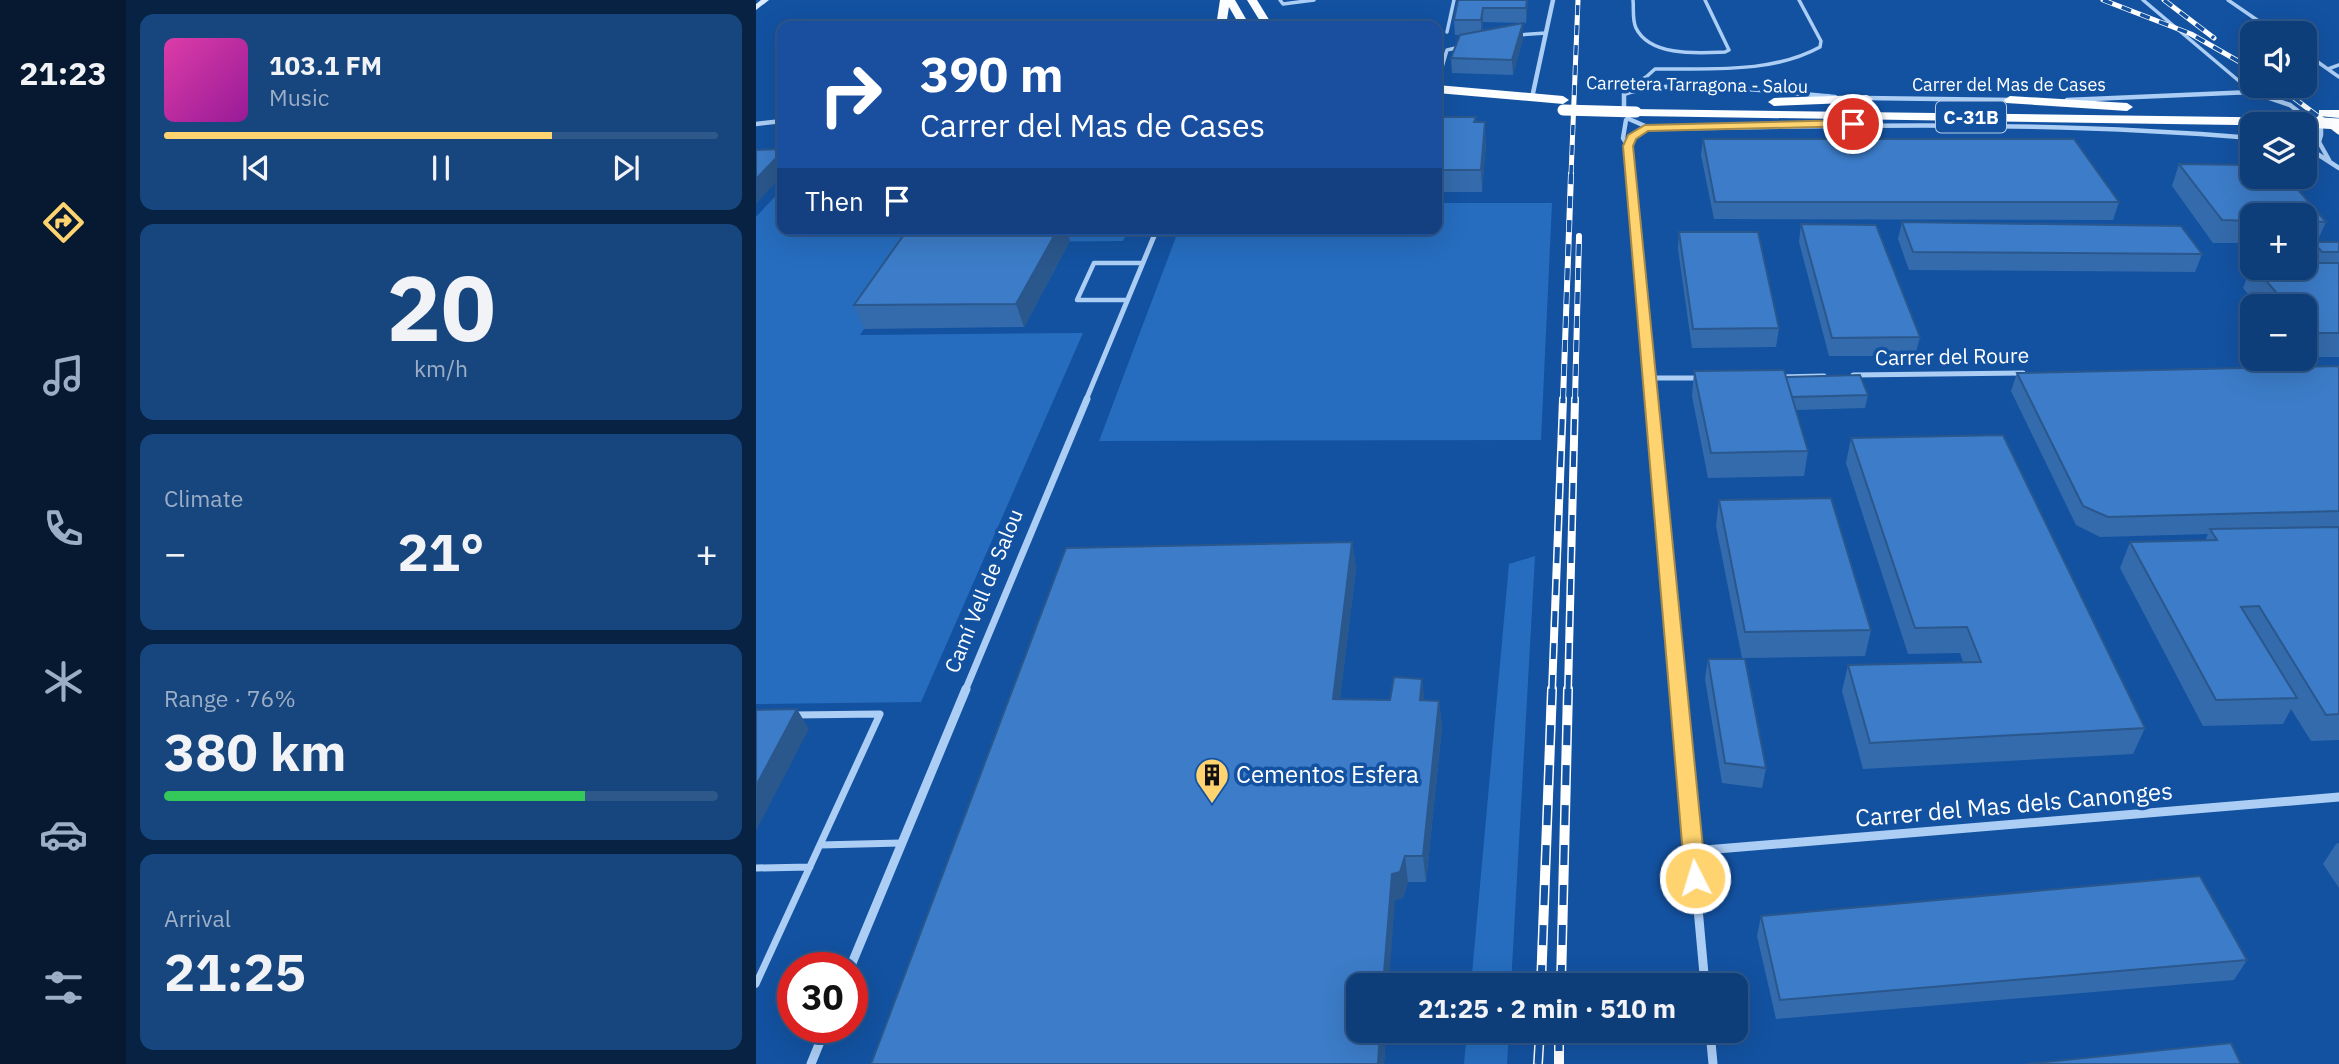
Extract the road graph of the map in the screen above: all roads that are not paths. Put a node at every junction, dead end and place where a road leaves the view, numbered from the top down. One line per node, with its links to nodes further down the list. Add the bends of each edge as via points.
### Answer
1 (765, 0): 16 (main road)
2 (1225, 0): 17 (highway)
3 (1230, 0): 18 (highway)
4 (1252, 0): 19 (highway)
5 (1280, 0): 6 (lane, via 1283,4)
6 (1314, 0)
7 (1454, 0): 21 (lane)
8 (1553, 0): 22 (street)
9 (1633, 0): 10 (lane, via 1636,28 1647,41 1687,54 1725,52 1729,50)
10 (1705, 0)
11 (1799, 0): 30 (lane, via 1821,41 1820,47 1803,57 1701,69 1655,69)
12 (2134, 0): 15 (lane)
13 (2143, 0): 15 (lane)
14 (2228, 0): 20 (lane)
15 (2148, 4): 31 (lane)
16 (756, 8)
17 (1222, 21)
18 (1242, 21)
19 (1265, 21)
20 (2259, 21)
21 (1447, 32)
22 (1546, 33): 23 (lane); 36 (street)
23 (1514, 36)
24 (1461, 47): 27 (lane, via 1447,50)
25 (2317, 61): 28 (lane)
26 (2339, 65): 28 (lane)
27 (1442, 67)
28 (2328, 69): 29 (lane)
29 (2339, 77)
30 (1645, 78): 32 (street, Carrer del Mas de Cases); 35 (street)
31 (2240, 82)
32 (1663, 87): 35 (street, Carrer del Mas de Cases / C-31B); 38 (street, Carrer del Mas de Cases / C-31B)
33 (1442, 89): 36 (highway, C-31B)
34 (2240, 93): 40 (street, Carrer del Mas de Cases / C-31B)
35 (1624, 94): 44 (street, via 1622,107)
36 (1537, 96): 42 (highway, C-31B)
37 (2273, 98): 45 (street, Carrer del Mas de Cases / C-31B)
38 (1867, 99): 40 (street, Carrer del Mas de Cases / C-31B); 41 (highway)
39 (1442, 100): 42 (highway, Carretera Tarragona - Salou / C-31B)
40 (2010, 100): 43 (highway)
41 (1757, 103): 43 (highway, Carretera Tarragona - Salou / C-31B); 44 (highway, Carretera Tarragona - Salou / C-31B)
42 (1563, 105): 44 (highway, C-31B, bridge)
43 (2149, 109): 47 (highway, Carretera Tarragona - Salou / C-31B)
44 (1633, 111): 46 (highway, Carretera Tarragona - Salou / C-31B); 52 (street, Carrer del Mas de Cases / C-31B); 61 (street, via 1623,138)
45 (2300, 112)
46 (1736, 113): 50 (highway); 54 (highway, Carretera Tarragona - Salou / C-31B)
47 (2339, 114)
48 (777, 122): 49 (street)
49 (756, 124)
50 (1895, 124): 52 (street, Carrer del Mas de Cases / C-31B); 53 (street, Carrer del Mas de Cases / C-31B)
51 (2339, 124): 56 (highway, C-31B, bridge)
52 (1645, 128): 61 (street)
53 (2131, 128): 55 (highway); 59 (street, Carrer del Mas de Cases / C-31B)
54 (2240, 129)
55 (2240, 129)
56 (2317, 129)
57 (2317, 131): 58 (highway)
58 (2339, 132)
59 (2240, 137)
60 (2317, 140): 63 (street)
61 (1628, 146): 72 (street)
62 (2317, 153): 63 (street)
63 (2330, 161): 64 (street)
64 (2339, 168)
65 (1154, 235): 66 (street, Camí Vell de Salou)
66 (1142, 263): 67 (street, Camí Vell de Salou); 67 (lane, via 1094,263 1077,300)
67 (1127, 300): 76 (street, Camí Vell de Salou)
68 (2036, 373): 70 (street, Carrer del Roure)
69 (1829, 376): 71 (street)
70 (1843, 376)
71 (1774, 377)
72 (1649, 378): 73 (street); 78 (street)
73 (1704, 378)
74 (784, 715): 77 (lane, via 880,714)
75 (2339, 797): 78 (street, Carrer del Mas dels Canonges)
76 (901, 843): 77 (lane); 81 (street, Camí Vell de Salou)
77 (820, 845): 80 (lane)
78 (1693, 851): 82 (street)
79 (756, 867): 80 (lane)
80 (810, 867): 83 (lane)
81 (857, 952)
82 (1704, 973)
83 (756, 984)
84 (820, 1043): 86 (street)
85 (1711, 1043): 87 (street)
86 (811, 1064)
87 (1713, 1064)

